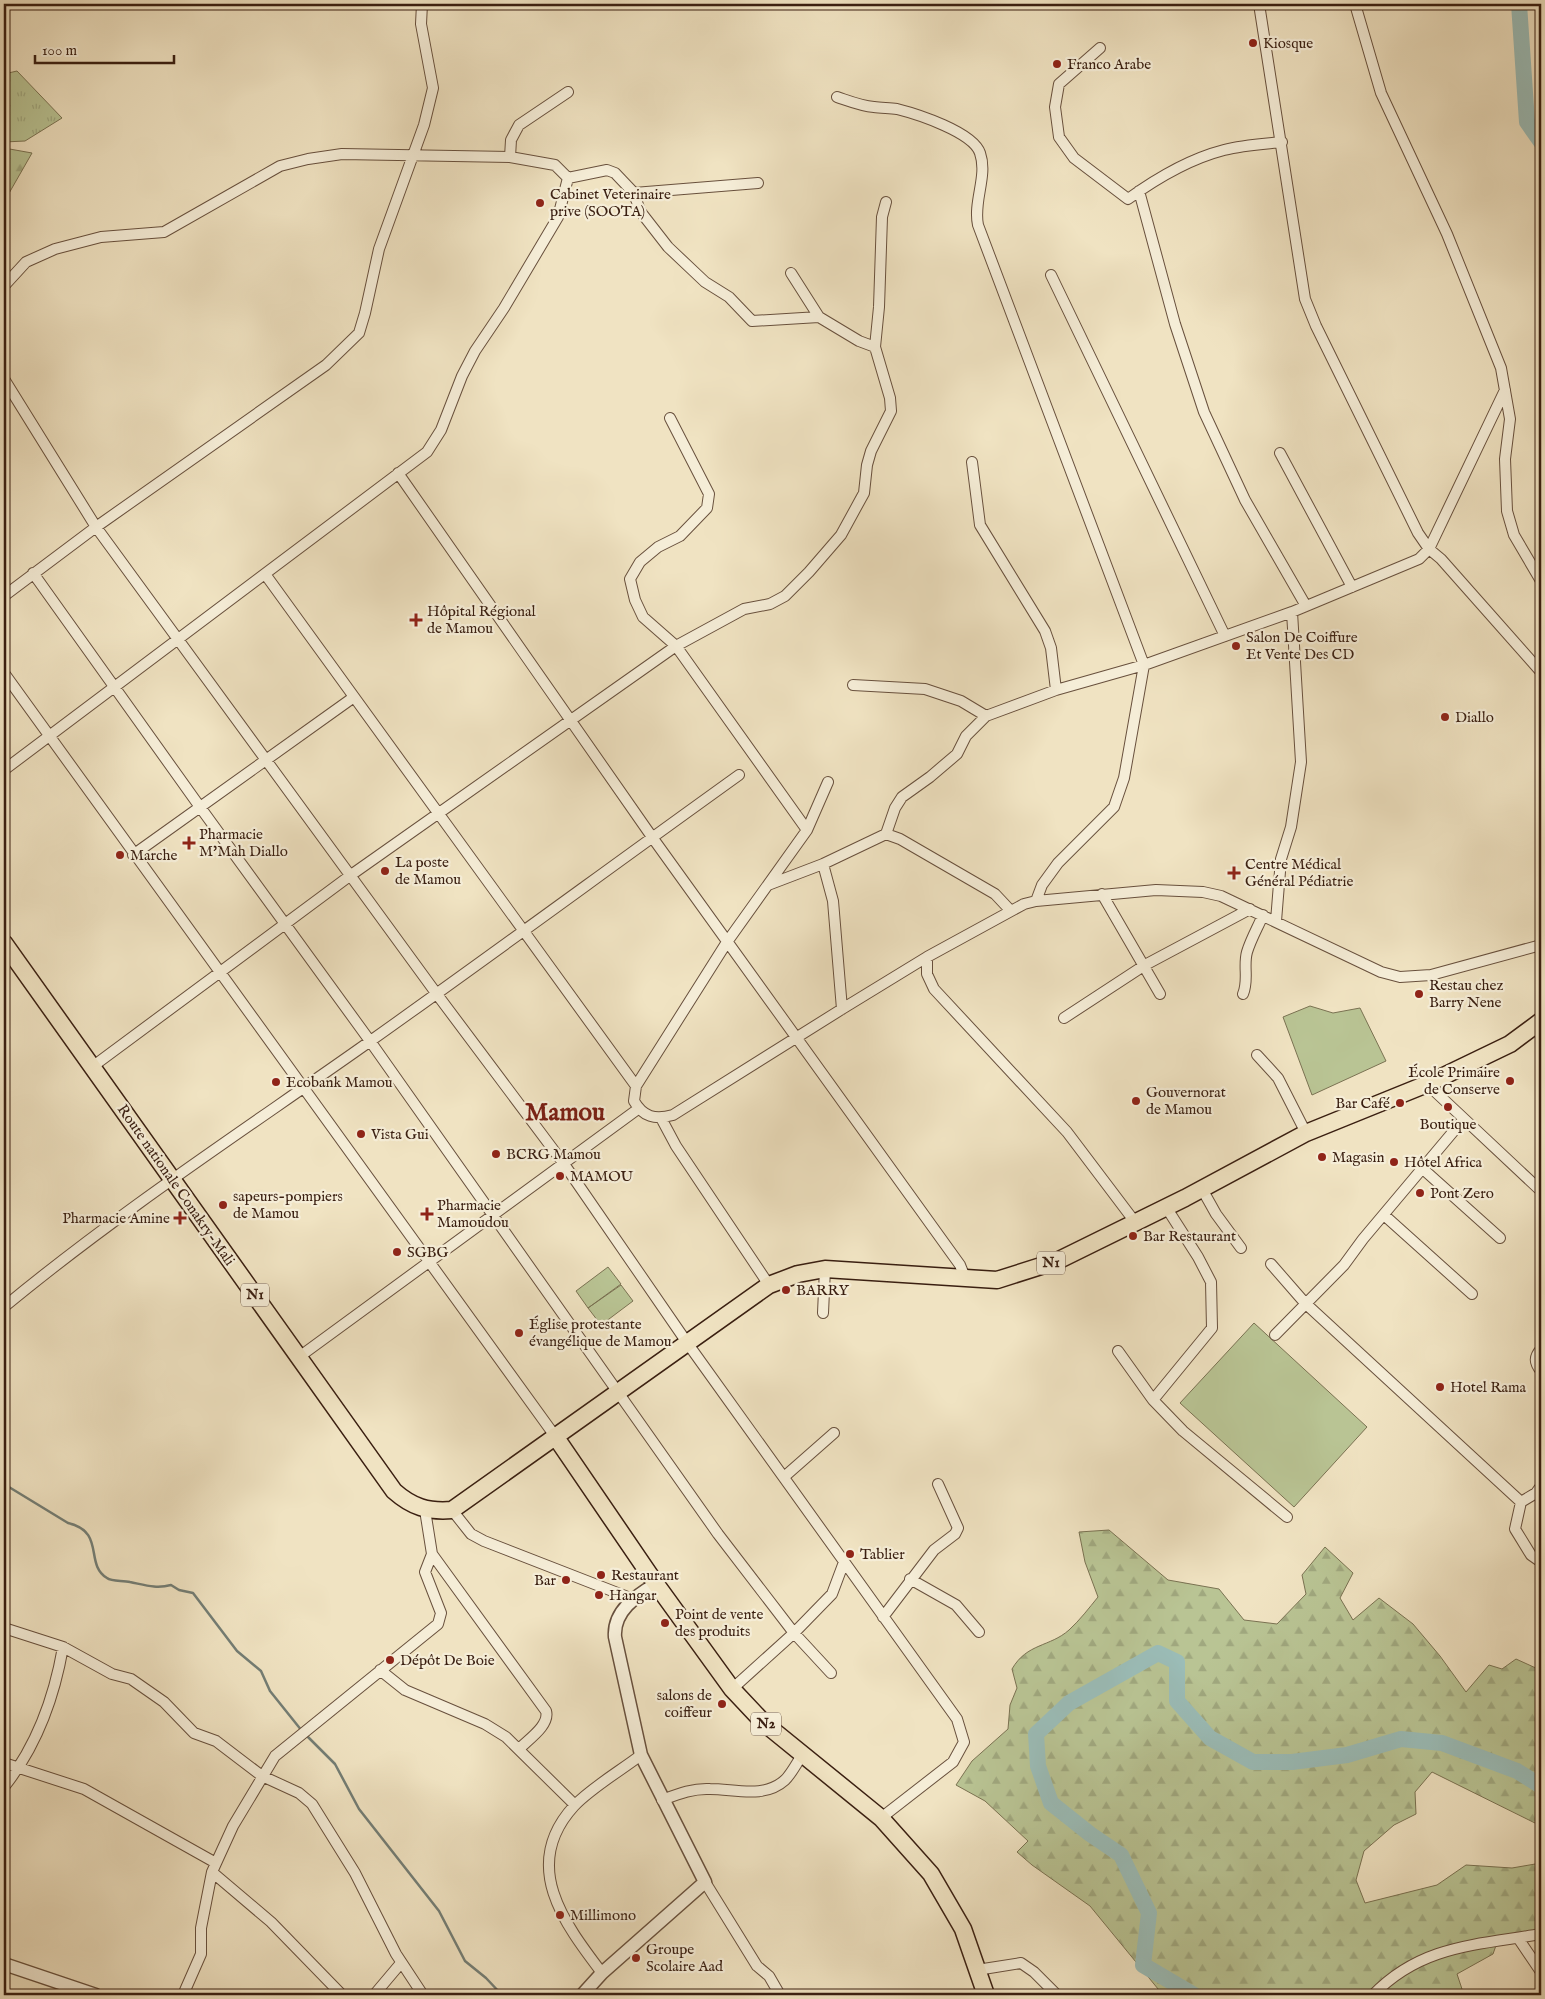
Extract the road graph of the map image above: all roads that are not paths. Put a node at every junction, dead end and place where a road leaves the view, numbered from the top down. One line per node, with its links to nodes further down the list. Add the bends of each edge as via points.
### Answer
1 (422, 4): 8 (street, via 421,24 433,88)
2 (1259, 4): 7 (street)
3 (1355, 4): 21 (street, via 1381,93 1447,234 1500,368)
4 (1100, 48): 12 (street, via 1059,84 1055,107 1058,137 1074,158 1128,199)
5 (568, 92): 9 (street, via 519,125 511,140)
6 (837, 97): 38 (street, via 858,105 913,114 964,136 980,152 978,225)
7 (1282, 142): 12 (street, via 1224,150 1186,163); 27 (street, via 1306,299 1324,344)
8 (412, 155): 9 (street); 17 (street, via 342,154 280,166 164,232 101,237 55,249 26,262); 26 (street, via 379,249 359,333 326,365)
9 (510, 157): 10 (street, via 555,165)
10 (568, 178): 13 (street, via 607,170 623,180); 25 (street, via 558,217 504,308 474,351 441,430 427,452)
11 (758, 183): 13 (street)
12 (1139, 191): 33 (street, via 1175,324 1204,412 1245,500)
13 (634, 193): 18 (street, via 640,211 668,247 705,282 729,297 752,321)
14 (886, 202): 19 (street, via 882,217)
15 (791, 273): 18 (street)
16 (1051, 275): 35 (street)
17 (4, 286)
18 (819, 317): 19 (street)
19 (875, 347): 37 (street, via 891,411 867,464 864,493 841,535 785,596 770,604 744,609)
20 (4, 379): 26 (street)
21 (1505, 390): 27 (street); 30 (street, via 1510,419 1506,459 1507,511 1514,536)
22 (670, 418): 37 (street, via 709,494 707,508 680,536 658,547 640,562 630,579 643,617)
23 (1280, 453): 31 (street)
24 (972, 462): 43 (street, via 980,525 1045,631 1051,648)
25 (398, 473): 29 (street); 46 (street)
26 (96, 527): 28 (street); 36 (street)
27 (1429, 549): 31 (street, via 1420,559); 39 (street, via 1442,559)
28 (34, 573): 32 (street); 42 (street)
29 (265, 574): 36 (street); 44 (street)
30 (1541, 581)
31 (1352, 587): 33 (street)
32 (4, 596)
33 (1306, 606): 34 (street)
34 (1292, 612): 35 (street); 66 (street, via 1301,762 1291,827 1281,859)
35 (1225, 636): 38 (street)
36 (178, 641): 42 (street); 48 (street)
37 (676, 646): 46 (street); 54 (street)
38 (1144, 665): 43 (street); 62 (street, via 1124,778 1114,807 1054,868)
39 (1541, 672)
40 (4, 673): 47 (street)
41 (853, 685): 45 (street, via 925,689 960,701)
42 (114, 688): 47 (street); 52 (street)
43 (1056, 690): 45 (street)
44 (354, 697): 48 (street); 53 (street)
45 (986, 716): 55 (street, via 966,736 957,754 902,797)
46 (570, 721): 53 (street); 56 (street)
47 (49, 737): 49 (street); 57 (street)
48 (266, 760): 52 (street); 59 (street)
49 (4, 770)
50 (738, 775): 56 (street)
51 (828, 782): 54 (street)
52 (200, 808): 57 (street); 67 (street)
53 (439, 814): 59 (street); 68 (street)
54 (807, 830): 60 (street)
55 (886, 834): 58 (street); 63 (street, via 995,894)
56 (652, 837): 68 (street); 70 (street)
57 (133, 855): 74 (street)
58 (823, 864): 60 (street); 78 (street, via 833,901)
59 (351, 875): 67 (street); 75 (street)
60 (768, 885): 70 (street)
61 (1102, 894): 62 (street); 64 (street, via 1156,890 1203,892 1221,896); 73 (street)
62 (1036, 901): 63 (street)
63 (1010, 910): 72 (street)
64 (1250, 910): 65 (street); 73 (street)
65 (1263, 915): 66 (street); 77 (street, via 1247,952 1247,984)
66 (1276, 921): 71 (street, via 1382,972 1400,977 1430,975)
67 (285, 924): 74 (street); 82 (street)
68 (523, 930): 75 (street); 86 (street)
69 (4, 942): 84 (highway, Route nationale Conakry-Mali / N1)
70 (727, 942): 81 (street); 86 (street)
71 (1541, 945)
72 (927, 957): 78 (street); 100 (street, via 928,974 934,989 1068,1132)
73 (1145, 965): 76 (street); 79 (street)
74 (219, 973): 84 (street); 87 (street)
75 (436, 993): 82 (street); 92 (street)
76 (1160, 994)
77 (1243, 994)
78 (842, 1009): 81 (street)
79 (1064, 1018)
80 (1541, 1021): 85 (highway, N1, via 1510,1044)
81 (797, 1039): 89 (street, via 684,1109); 106 (street, via 960,1264)
82 (370, 1041): 87 (street); 99 (street)
83 (1257, 1055): 91 (street, via 1278,1078)
84 (92, 1067): 94 (highway, Route nationale Conakry-Mali / N1)
85 (1427, 1084): 90 (street); 91 (highway, N1)
86 (636, 1086): 88 (street, via 634,1101)
87 (304, 1088): 94 (street); 103 (street)
88 (638, 1109): 89 (street, via 652,1118); 92 (street)
89 (661, 1118): 107 (street, via 676,1146)
90 (1463, 1120): 93 (street); 96 (street)
91 (1306, 1134): 95 (highway, N1)
92 (564, 1164): 99 (street); 113 (street)
93 (1423, 1169): 98 (street); 101 (street)
94 (172, 1179): 110 (street, via 64,1258); 116 (highway, Route nationale Conakry-Mali / N1)
95 (1202, 1189): 97 (highway, N1); 102 (street)
96 (1541, 1191)
97 (1166, 1207): 100 (highway, N1); 119 (street, via 1211,1282 1212,1328)
98 (1384, 1215): 108 (street); 109 (street, via 1344,1265)
99 (493, 1216): 103 (street); 118 (street)
100 (1136, 1222): 106 (highway, N1, via 1057,1261 996,1280)
101 (1500, 1238)
102 (1241, 1248)
103 (429, 1262): 116 (street); 121 (street)
104 (1270, 1264): 109 (street)
105 (825, 1269): 106 (highway, N1); 107 (highway, N1, via 798,1274); 111 (street)
106 (966, 1280)
107 (770, 1285): 113 (highway, N1)
108 (1472, 1294)
109 (1304, 1303): 112 (street); 125 (street)
110 (4, 1307)
111 (823, 1314)
112 (1275, 1335)
113 (688, 1344): 118 (highway, N1); 122 (street)
114 (1541, 1349): 117 (street, via 1535,1356)
115 (1118, 1351): 119 (street)
116 (299, 1357): 126 (highway, Route nationale Conakry-Mali / N1, via 394,1491 407,1503)
117 (1541, 1371)
118 (619, 1392): 121 (highway, N1); 138 (street, via 718,1534)
119 (1153, 1400): 128 (street, via 1183,1431)
120 (834, 1433): 122 (street)
121 (555, 1436): 127 (highway, N1); 133 (highway, N2)
122 (784, 1477): 130 (street)
123 (938, 1484): 132 (street, via 958,1528)
124 (1541, 1486): 125 (street, via 1536,1493)
125 (1520, 1502): 131 (street, via 1515,1529 1531,1555)
126 (425, 1510): 127 (highway, Route nationale Conakry-Mali / N1); 129 (street)
127 (452, 1510): 134 (street, via 471,1534 484,1541)
128 (1287, 1517)
129 (432, 1554): 140 (street, via 424,1572 441,1613 438,1624); 143 (street, via 546,1711 545,1723)
130 (844, 1562): 135 (street); 138 (street, via 832,1594)
131 (1541, 1562)
132 (910, 1579): 135 (street); 137 (street, via 956,1605)
133 (656, 1584): 134 (street); 142 (highway, N2)
134 (633, 1599): 145 (street, via 614,1628)
135 (883, 1617): 152 (street, via 957,1720 964,1742 953,1762)
136 (4, 1628): 139 (street)
137 (979, 1632)
138 (794, 1633): 141 (street); 142 (street)
139 (63, 1647): 147 (street, via 44,1724); 148 (street, via 112,1674 131,1678 164,1702 194,1733 216,1741)
140 (380, 1670): 143 (street, via 405,1690 484,1724); 148 (street, via 275,1756)
141 (831, 1673)
142 (732, 1689): 144 (highway, N2, via 764,1723)
143 (520, 1748): 151 (street)
144 (803, 1754): 150 (street, via 785,1780 773,1786 749,1793 710,1789 687,1791); 152 (highway, N2)
145 (641, 1755): 150 (street); 151 (street)
146 (4, 1763): 147 (street)
147 (18, 1770): 149 (street); 153 (street, via 84,1790)
148 (262, 1776): 153 (street); 157 (street, via 299,1792 312,1804 355,1873)
149 (4, 1787)
150 (662, 1800): 154 (street)
151 (575, 1805): 161 (street, via 551,1840 550,1877 560,1915)
152 (881, 1818): 159 (highway, N2, via 935,1881 963,1929)
153 (214, 1867): 164 (street, via 201,1928 201,1954); 165 (street)
154 (705, 1882): 161 (street); 168 (street, via 757,1966 769,1976)
155 (1541, 1934): 156 (street)
156 (1518, 1938): 160 (street); 171 (street, via 1490,1940 1427,1956 1388,1980)
157 (401, 1963): 166 (street); 167 (street)
158 (4, 1964): 163 (street)
159 (978, 1970): 169 (highway, N2); 170 (street, via 1021,1963)
160 (1541, 1972)
161 (602, 1973): 162 (street)
162 (588, 1993)
163 (96, 1995)
164 (183, 1995)
165 (342, 1995)
166 (374, 1995)
167 (423, 1995)
168 (780, 1995)
169 (986, 1995)
170 (1057, 1995)
171 (1373, 1995)

